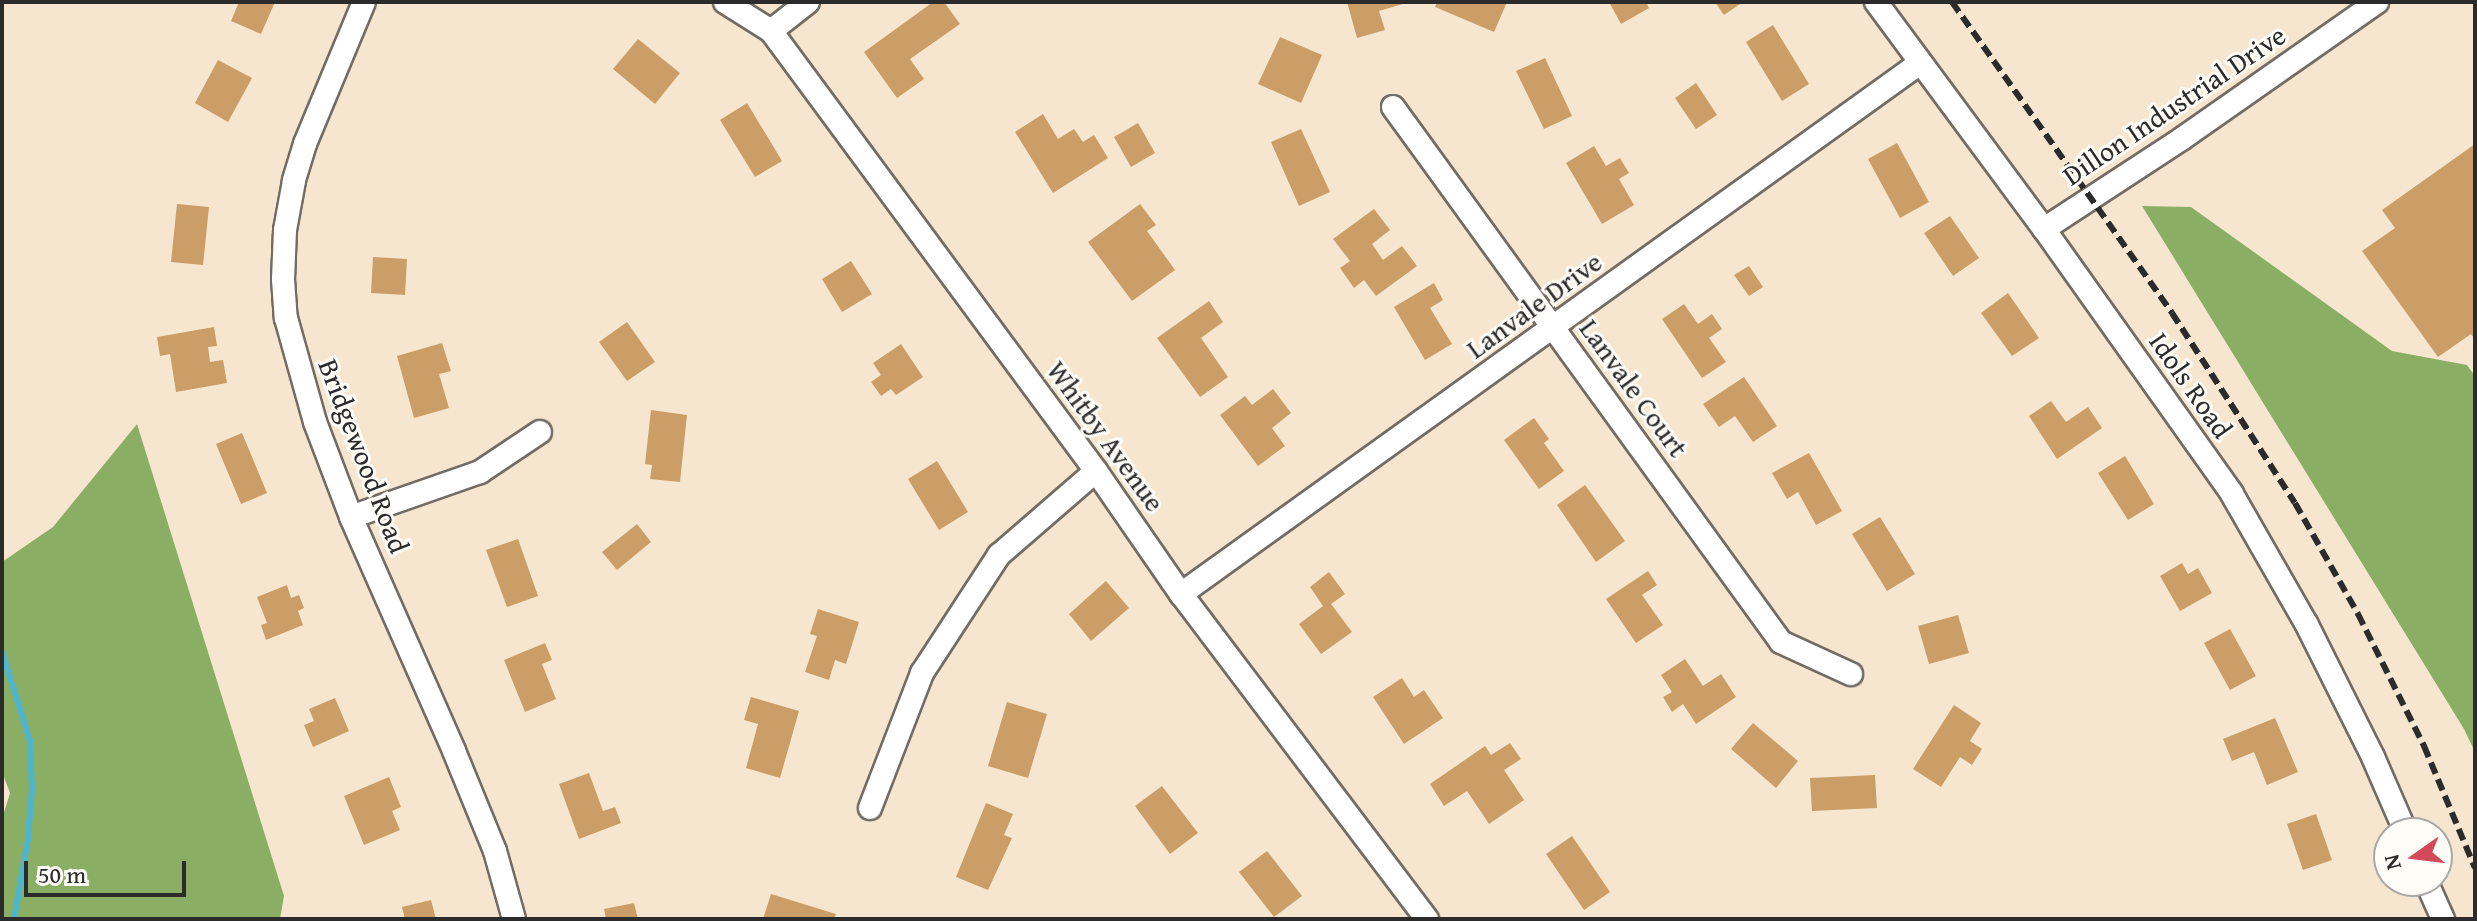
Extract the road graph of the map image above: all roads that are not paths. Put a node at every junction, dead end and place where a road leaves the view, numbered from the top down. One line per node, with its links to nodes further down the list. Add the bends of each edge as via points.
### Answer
1 (364, 2): 13 (street, Bridgewood Road, via 294,181 283,279 294,357)
2 (725, 2): 6 (street, Whitby Avenue)
3 (808, 2): 6 (street)
4 (1876, 2): 7 (street, Idols Road)
5 (2377, 2): 9 (street, Dillon Industrial Drive)
6 (771, 31): 12 (street, Whitby Avenue)
7 (1920, 63): 9 (street, Idols Road); 10 (street, Lanvale Drive)
8 (1393, 107): 10 (street, Lanvale Court)
9 (2044, 229): 17 (street, Idols Road, via 2232,494 2306,623)
10 (1554, 327): 14 (street, Lanvale Drive); 15 (street, Lanvale Court, via 1781,642)
11 (540, 432): 13 (street, via 480,472)
12 (1096, 471): 14 (street, Whitby Avenue); 16 (street, via 999,555 922,673)
13 (351, 517): 19 (street, Bridgewood Road, via 495,851)
14 (1181, 594): 20 (street, Whitby Avenue)
15 (1851, 674)
16 (870, 808)
17 (2399, 817)
18 (2433, 897): 21 (street)
19 (514, 919)
20 (1427, 919)
21 (2443, 919)

